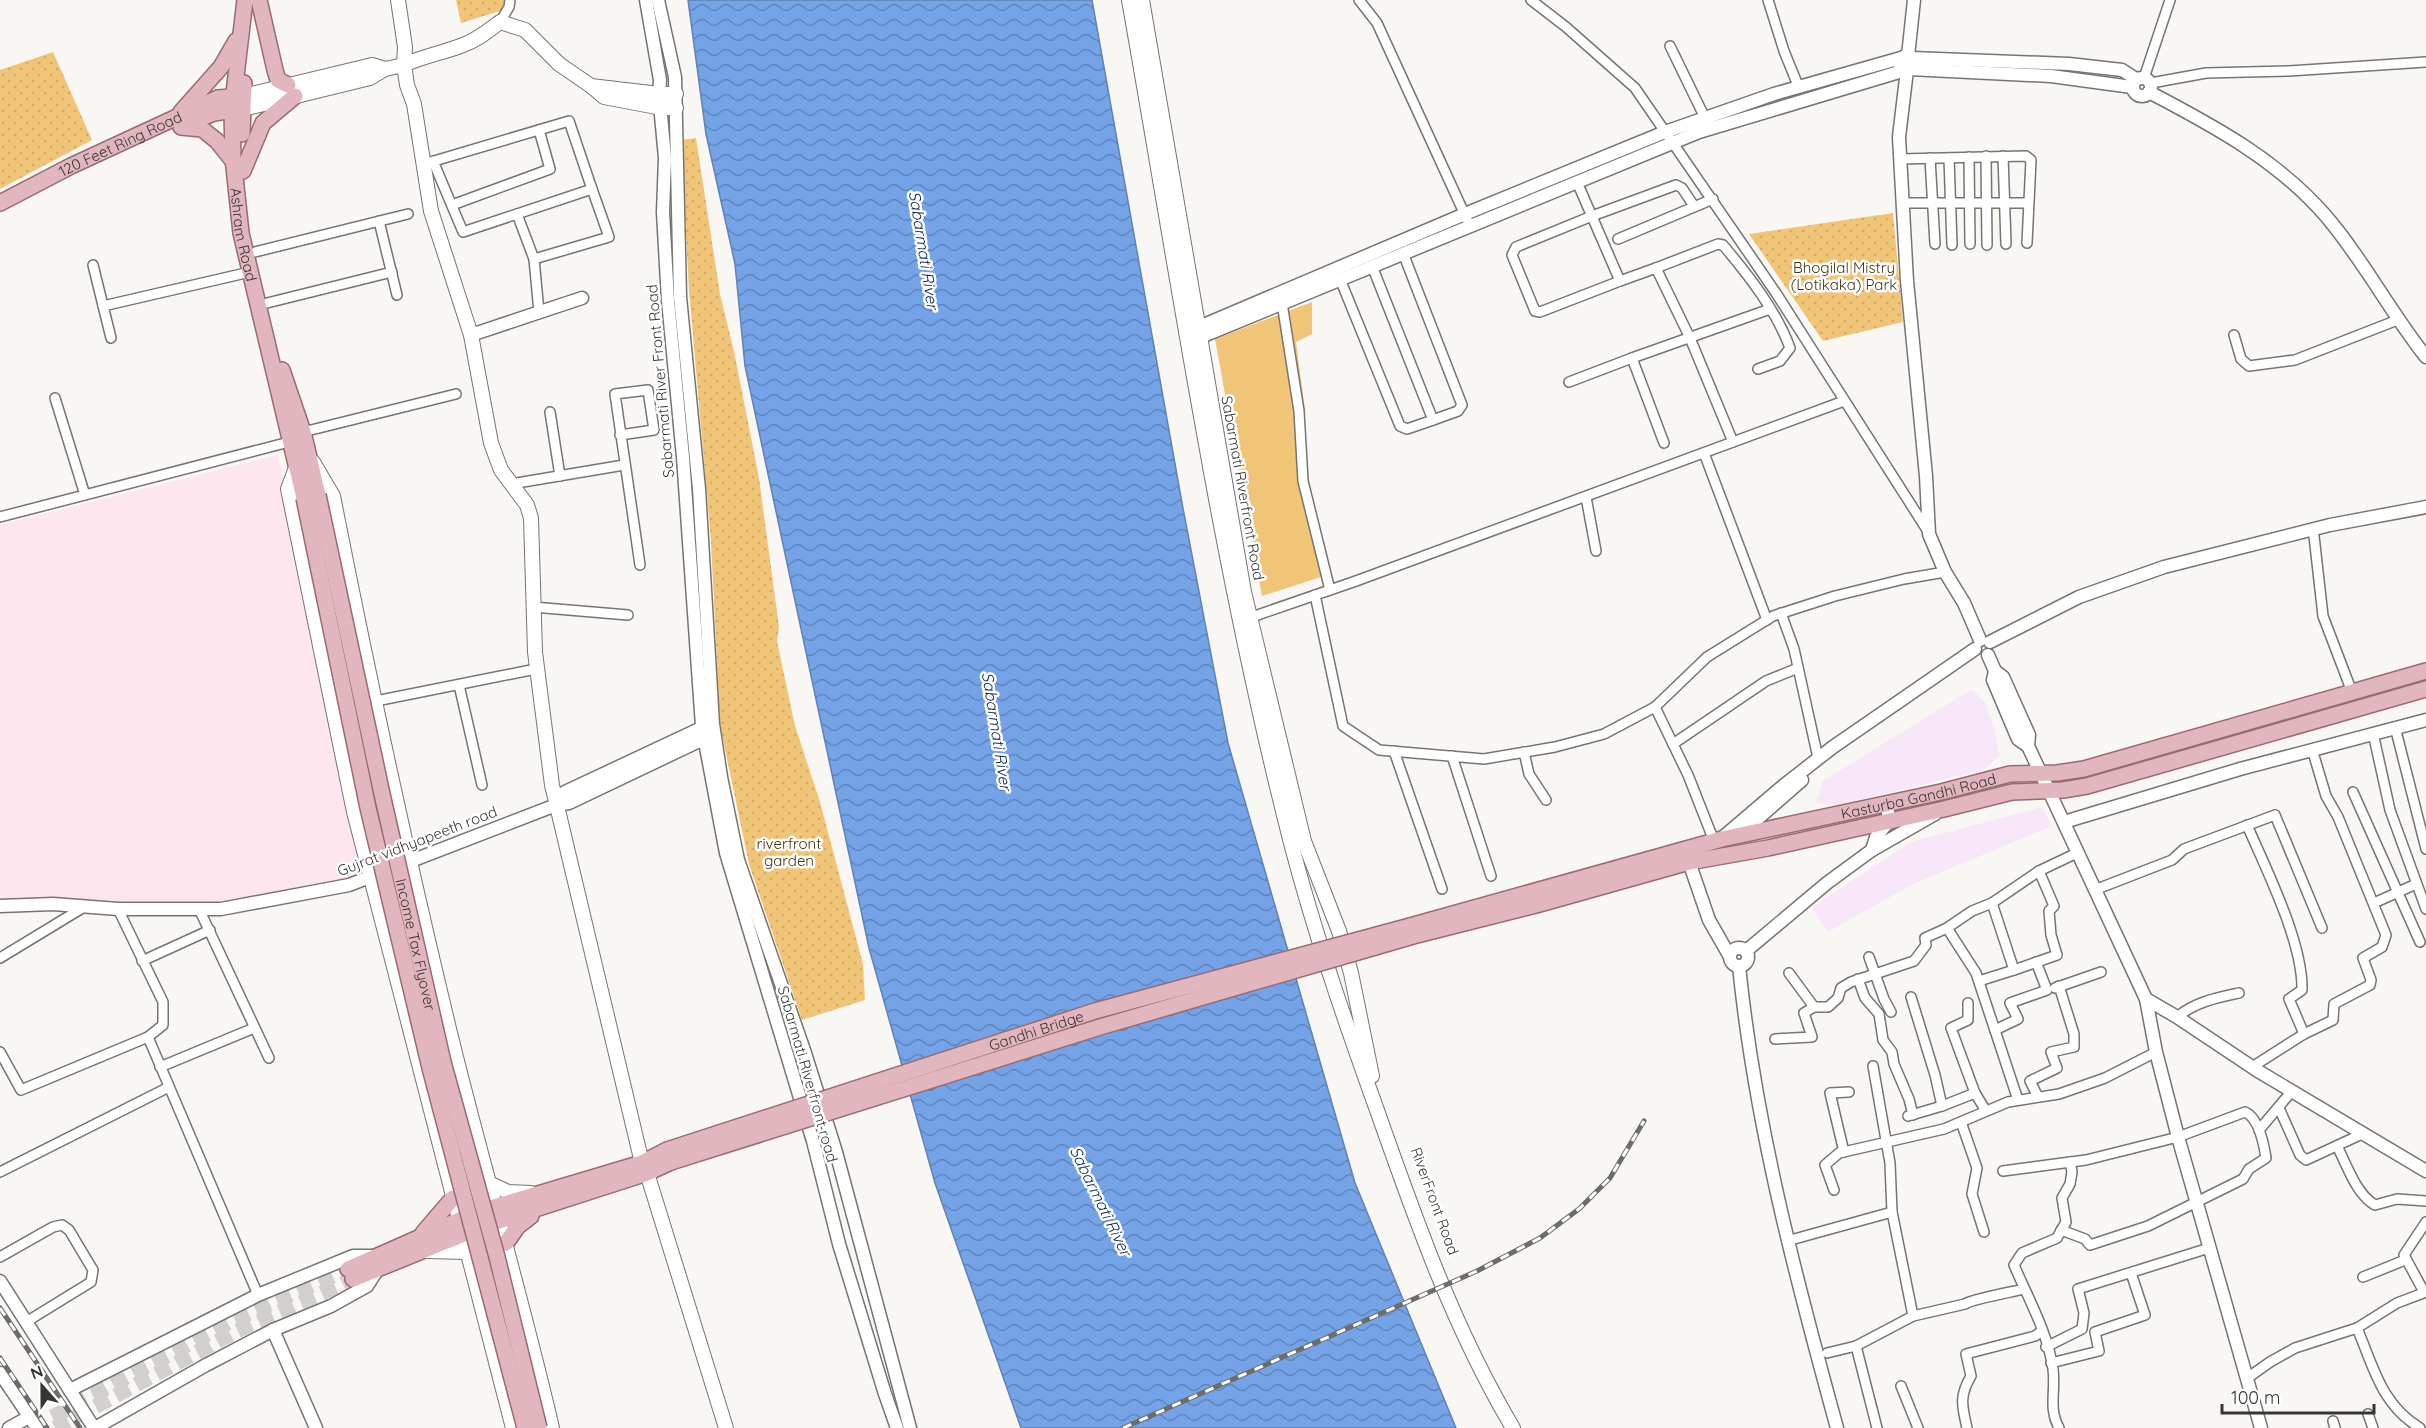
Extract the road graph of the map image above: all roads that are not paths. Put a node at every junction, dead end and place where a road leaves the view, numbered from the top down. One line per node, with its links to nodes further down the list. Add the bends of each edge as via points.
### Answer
1 (246, 0): 15 (main road, Ashram Road)
2 (257, 0): 23 (main road, via 278,80); 26 (main road, Ashram Road)
3 (398, 0): 19 (main road)
4 (510, 0): 14 (street)
5 (646, 0): 24 (street)
6 (658, 0): 25 (street)
7 (1129, 0): 84 (main road, Sabarmati Riverfront Road)
8 (1142, 0): 84 (main road, Sabarmati Riverfront Road)
9 (1359, 0): 57 (street, via 1377,23)
10 (1531, 0): 31 (street, via 1635,88)
11 (1768, 0): 22 (street)
12 (1914, 0): 18 (street)
13 (2170, 0): 20 (street)
14 (500, 22): 19 (main road, via 463,45); 21 (main road, via 525,30 559,64)
15 (241, 32): 26 (main road, Ashram Road); 29 (main road, via 221,68)
16 (1670, 46): 28 (street)
17 (2426, 62): 20 (street, via 2205,73)
18 (1907, 63): 20 (street, via 2069,64 2121,70); 22 (street); 31 (street, via 1880,80); 37 (street)
19 (404, 65): 23 (main road, via 385,69 372,65); 38 (main road)
20 (2142, 84): 83 (street, via 2274,165 2325,215)
21 (591, 86): 24 (main road); 27 (main road, via 604,97)
22 (1799, 88): 28 (street)
23 (292, 91): 26 (main road); 39 (main road, via 263,123)
24 (659, 94): 25 (main road); 27 (street)
25 (676, 94): 27 (street)
26 (238, 103): 29 (main road, 120 Feet Ring Road, via 218,98); 39 (main road, Ashram Road)
27 (669, 108): 137 (street, via 680,297 699,489)
28 (1705, 118): 31 (street)
29 (176, 123): 39 (main road, via 202,129); 43 (main road, 120 Feet Ring Road, via 71,166); 53 (main road, 120 Feet Ring Road)
30 (539, 130): 38 (street); 41 (street, via 569,121); 51 (street, via 550,169)
31 (1669, 138): 40 (street); 42 (street); 57 (street)
32 (1986, 156): 33 (street); 34 (street); 48 (street)
33 (2003, 156): 49 (street); 50 (street, via 2026,156 2031,160)
34 (1969, 157): 36 (street); 47 (street)
35 (1930, 158): 36 (street); 37 (street); 45 (street)
36 (1948, 158): 46 (street)
37 (1900, 159): 44 (street)
38 (429, 163): 51 (street); 85 (main road, via 431,211)
39 (238, 166): 66 (main road, Ashram Road); 72 (main road, Ashram Road, via 241,232)
40 (1577, 182): 56 (street); 57 (street)
41 (592, 189): 55 (street); 68 (street, via 609,237)
42 (1713, 199): 52 (street); 95 (street)
43 (0, 203)
44 (1903, 203): 45 (street); 114 (street)
45 (1933, 203): 46 (street); 61 (street)
46 (1950, 203): 47 (street); 64 (street)
47 (1970, 203): 48 (street); 62 (street)
48 (1986, 203): 49 (street); 65 (street)
49 (2004, 203): 50 (street); 63 (street)
50 (2028, 203): 60 (street)
51 (452, 205): 55 (street, via 463,232)
52 (1694, 206): 56 (street, via 1677,185); 59 (street)
53 (0, 214)
54 (408, 214): 58 (street)
55 (517, 214): 68 (street)
56 (1592, 216): 75 (street); 75 (street, via 1513,251 1532,307 1540,312)
57 (1467, 220): 67 (street); 84 (street)
58 (379, 221): 66 (street); 73 (street)
59 (1618, 239)
60 (2027, 243)
61 (1935, 244)
62 (1971, 244)
63 (2006, 244)
64 (1952, 245)
65 (1987, 245)
66 (255, 252): 78 (main road, Ashram Road)
67 (1403, 253): 70 (street); 97 (street, via 1462,405 1458,411)
68 (534, 259): 82 (street)
69 (93, 265): 80 (street)
70 (1372, 266): 74 (street); 97 (street)
71 (1656, 268): 75 (street); 81 (street, via 1723,245); 88 (street)
72 (250, 272): 80 (street); 100 (main road, Ashram Road)
73 (392, 272): 76 (street); 78 (street)
74 (1340, 279): 79 (street); 97 (street, via 1400,426 1407,429)
75 (1620, 281)
76 (397, 295)
77 (582, 298): 82 (street)
78 (267, 303): 98 (main road, Ashram Road, via 285,382)
79 (1282, 303): 84 (street); 119 (street, via 1299,411 1303,481)
80 (103, 306): 87 (street)
81 (1770, 309): 88 (street); 91 (street, via 1790,348 1779,361)
82 (539, 312): 85 (street)
83 (2400, 319): 86 (street, via 2295,360 2274,364 2249,366 2241,359); 89 (street)
84 (1194, 334): 124 (main road, Sabarmati Riverfront Road)
85 (471, 335): 107 (main road, via 491,443)
86 (2234, 335)
87 (111, 338)
88 (1690, 338): 90 (street); 101 (street)
89 (2426, 357)
90 (1632, 358): 92 (street); 102 (street)
91 (1758, 369)
92 (1569, 382)
93 (456, 394): 98 (street)
94 (55, 398): 108 (street)
95 (1844, 401): 101 (street); 114 (street)
96 (550, 412): 106 (street)
97 (1433, 420)
98 (303, 432): 104 (main road, Ashram Road)
99 (620, 435): 99 (street, via 615,394 648,390 654,430); 105 (street)
100 (289, 442): 104 (main road, Ashram Road); 108 (street)
101 (1733, 442): 103 (street)
102 (1664, 443)
103 (1704, 453): 110 (street); 125 (street)
104 (303, 461): 109 (main road, Income Tax Flyover); 133 (main road, via 333,496); 165 (main road, via 288,489)
105 (624, 465): 106 (street); 117 (street)
106 (560, 476): 107 (street)
107 (511, 484): 121 (main road, via 527,505 531,518)
108 (85, 495): 113 (street)
109 (311, 496): 287 (main road, Income Tax Flyover, bridge, via 366,798 430,1068); 288 (main road, Income Tax Flyover, bridge, via 438,1039)
110 (1586, 496): 116 (street); 119 (street)
111 (2426, 507): 126 (street, via 2330,525 2164,567 2079,597)
112 (2426, 515): 115 (street)
113 (0, 517)
114 (1929, 534): 118 (street)
115 (2314, 536): 126 (street, via 2155,578 2081,603); 132 (street, via 2324,616)
116 (1596, 550)
117 (640, 565)
118 (1946, 572): 122 (street, via 1893,581); 126 (street)
119 (1330, 590): 120 (street)
120 (1315, 595): 124 (street); 141 (street, via 1343,726 1378,750)
121 (533, 607): 123 (street); 128 (main road)
122 (1782, 614): 125 (street); 127 (street)
123 (628, 615)
124 (1245, 619): 181 (main road, Sabarmati Riverfront Road, via 1291,842); 192 (main road, Sabarmati Riverfront Road, via 1304,841 1339,930)
125 (1767, 620): 134 (street, via 1707,657)
126 (1984, 649): 144 (street); 145 (street, via 2018,739 2028,746); 156 (street, via 1837,751)
127 (1798, 668): 139 (street, via 1766,681); 144 (street)
128 (536, 669): 130 (street); 150 (main road)
129 (2426, 671): 132 (main road, Kasturba Gandhi Road)
130 (459, 684): 133 (street); 146 (street)
131 (2426, 689): 147 (main road, Kasturba Gandhi Road, via 2087,786)
132 (2352, 692): 145 (main road, Kasturba Gandhi Road, via 2084,769)
133 (375, 701): 162 (main road)
134 (1655, 707): 139 (street); 142 (street, via 1604,734)
135 (2426, 722): 136 (street)
136 (2395, 727): 138 (street); 158 (street)
137 (709, 731): 150 (street, via 565,792); 291 (street, Sabarmati Riverfront road, via 726,853); 292 (street, Sabarmati Riverfront road, via 738,860 836,1152)
138 (2373, 733): 140 (street); 166 (street, via 2390,810)
139 (1673, 744): 157 (street)
140 (2312, 749): 154 (street); 171 (street, via 2326,796)
141 (1394, 752): 143 (street); 167 (street)
142 (1524, 752): 143 (street, via 1484,759); 149 (street, via 1529,774)
143 (1452, 756): 164 (street)
144 (1818, 759): 157 (street)
145 (2041, 774): 147 (street); 151 (main road, Kasturba Gandhi Road, via 2010,774)
146 (482, 785)
147 (2050, 791): 152 (main road, Kasturba Gandhi Road, via 2012,792); 154 (street)
148 (2353, 792): 169 (street)
149 (1546, 800)
150 (556, 804): 162 (street, Gujrat vidhyapeeth road); 234 (main road)
151 (1887, 804): 153 (street); 156 (main road, Kasturba Gandhi Road)
152 (1944, 809): 153 (main road, Kasturba Gandhi Road); 159 (street)
153 (1889, 821): 159 (street, via 1876,837); 161 (main road, Kasturba Gandhi Road)
154 (2064, 822): 160 (street)
155 (2247, 825): 168 (street); 178 (street, via 2272,814 2277,816); 208 (street, via 2296,949 2302,990 2289,999)
156 (1739, 835): 157 (main road, Kasturba Gandhi Road)
157 (1718, 840): 180 (main road, Kasturba Gandhi Road)
158 (2426, 849)
159 (1872, 850): 183 (street)
160 (2079, 852): 163 (street); 168 (street)
161 (1689, 862): 180 (main road, Kasturba Gandhi Road, via 1525,908); 184 (street, via 1709,921)
162 (409, 863): 165 (street, Gujrat vidhyapeeth road); 238 (main road)
163 (2039, 871): 170 (street); 188 (street, via 2054,906 2049,910 2057,955)
164 (1491, 876)
165 (371, 878): 176 (street, Gujrat vidhyapeeth road, via 331,889); 240 (main road)
166 (2415, 884): 169 (street); 175 (street)
167 (1442, 889)
168 (2097, 889): 201 (street)
169 (2398, 892): 171 (street); 182 (street)
170 (1992, 903): 177 (street, via 1966,914); 190 (street)
171 (2374, 903): 208 (street, via 2386,935 2382,947 2363,958 2371,983 2334,1004 2333,1020)
172 (0, 906): 173 (street, Gujrat vidhyapeeth road)
173 (84, 907): 174 (street, Gujrat vidhyapeeth road); 186 (street)
174 (118, 909): 176 (street, Gujrat vidhyapeeth road); 187 (street)
175 (2426, 909)
176 (200, 911): 179 (street)
177 (1947, 928): 194 (street, via 1925,938 1926,945 1914,961); 196 (street)
178 (2322, 928)
179 (210, 930): 187 (street); 206 (street)
180 (1411, 931): 234 (main road, Gandhi Bridge, bridge, via 669,1156)
181 (1317, 935): 293 (main road, RiverFront Road, via 1429,1258 1488,1386)
182 (2420, 942)
183 (1746, 951): 184 (street, via 1736,948); 189 (street, via 1748,960)
184 (1729, 955): 189 (street)
185 (1869, 957): 194 (street)
186 (0, 958)
187 (142, 961): 209 (street, via 163,1002 163,1025)
188 (2036, 962): 190 (street); 198 (street)
189 (1739, 966): 250 (street, via 1754,1084)
190 (2014, 970): 196 (street)
191 (2102, 972): 197 (street)
192 (1351, 973): 294 (main road, RiverFront Road, via 1372,1077 1437,1257 1493,1384)
193 (1789, 973): 203 (street)
194 (1876, 973): 195 (street); 204 (street)
195 (1858, 979): 203 (street, via 1841,988 1838,998 1828,1007); 223 (street, via 1865,998 1879,1014 1883,1041 1892,1052 1911,1116)
196 (1979, 981): 207 (street)
197 (2059, 986): 198 (street); 221 (street, via 2074,1034 2074,1047 2052,1052 2057,1068 2030,1081)
198 (2047, 990): 207 (street, via 2010,1003 2018,1019)
199 (2239, 993): 205 (street, via 2200,1002)
200 (1911, 997): 223 (street)
201 (2146, 999): 205 (street); 212 (street)
202 (1968, 1003): 220 (street, via 1968,1020 1951,1028)
203 (1814, 1007): 210 (street, via 1804,1013 1812,1037)
204 (1891, 1012)
205 (2177, 1017): 216 (street)
206 (254, 1028): 213 (street); 215 (street)
207 (1995, 1030): 222 (street)
208 (2304, 1034): 216 (street)
209 (148, 1037): 211 (street, via 21,1090); 215 (street)
210 (1775, 1039)
211 (0, 1052)
212 (2156, 1052): 221 (street, via 2105,1078); 229 (street)
213 (269, 1058)
214 (1873, 1066): 230 (street)
215 (160, 1067): 217 (street)
216 (2252, 1067): 218 (street)
217 (169, 1087): 237 (street); 266 (street)
218 (2292, 1091): 224 (street); 228 (street)
219 (1849, 1092): 232 (street, via 1830,1093)
220 (1975, 1093): 223 (street); 225 (street)
221 (2038, 1097): 222 (street)
222 (2018, 1100): 225 (street)
223 (1942, 1106)
224 (2279, 1108): 227 (street); 231 (street, via 2302,1158 2311,1159)
225 (1986, 1111): 226 (street)
226 (1961, 1122): 230 (street); 249 (street, via 1977,1168 1971,1194)
227 (2259, 1131): 229 (street, via 2245,1112); 242 (street, via 2264,1160 2249,1169 2243,1179)
228 (2362, 1134): 231 (street); 236 (street)
229 (2178, 1137): 233 (street); 242 (street)
230 (1886, 1143): 232 (street); 244 (street)
231 (2337, 1146): 243 (street, via 2361,1193 2375,1205 2397,1199)
232 (1844, 1152): 239 (street, via 1825,1165)
233 (2070, 1162): 235 (street); 248 (street, via 2070,1184 2062,1198 2066,1222)
234 (645, 1168): 241 (main road, Gandhi Bridge); 290 (main road)
235 (2003, 1171)
236 (2426, 1171)
237 (0, 1172)
238 (491, 1184): 241 (main road); 245 (main road)
239 (1834, 1190)
240 (453, 1198): 247 (main road); 252 (main road)
241 (543, 1200): 245 (main road); 251 (main road)
242 (2197, 1201): 248 (street, via 2148,1226 2090,1245 2085,1239); 253 (street)
243 (2426, 1201)
244 (1892, 1212): 250 (street); 267 (street)
245 (494, 1218): 247 (main road); 247 (main road, via 477,1212); 251 (main road)
246 (2426, 1222): 256 (street, via 2405,1251)
247 (461, 1226): 252 (main road); 254 (main road)
248 (2061, 1230): 264 (street, via 2057,1238 2022,1253 2014,1265)
249 (1984, 1232)
250 (1787, 1241): 295 (street)
251 (506, 1243): 289 (main road)
252 (417, 1245): 254 (main road); 257 (main road)
253 (2209, 1248): 258 (street); 277 (street)
254 (468, 1252): 286 (main road)
255 (0, 1257): 268 (street, via 63,1225 93,1270 91,1282)
256 (2405, 1260): 261 (street); 262 (street)
257 (377, 1263): 259 (main road); 266 (street, via 353,1256); 270 (street, via 367,1286)
258 (2131, 1273): 273 (street, via 2078,1289 2084,1313 2082,1329); 275 (street, via 2145,1315 2095,1332 2099,1351)
259 (350, 1274)
260 (2426, 1274): 262 (street)
261 (2363, 1277)
262 (2416, 1279): 265 (street)
263 (0, 1281): 268 (street)
264 (2024, 1288): 267 (street); 271 (street)
265 (2425, 1292): 269 (street, via 2397,1303)
266 (258, 1295): 279 (street)
267 (1913, 1316): 272 (street)
268 (26, 1322): 279 (street)
269 (2357, 1328): 277 (street, via 2295,1348); 302 (street, via 2386,1398 2404,1418)
270 (273, 1330): 284 (street); 285 (street)
271 (2042, 1331): 273 (street); 298 (street, via 1966,1354 1971,1376 1963,1390 1962,1407)
272 (1856, 1346): 274 (street); 296 (street)
273 (2046, 1347): 275 (street)
274 (1827, 1353)
275 (2051, 1364): 299 (street, via 2051,1403)
276 (0, 1373): 281 (street)
277 (2246, 1379): 300 (street)
278 (1901, 1386): 297 (street)
279 (70, 1390): 284 (street)
280 (2368, 1414): 301 (street)
281 (29, 1417): 282 (street); 283 (street)
282 (9, 1428)
283 (37, 1428)
284 (95, 1428)
285 (316, 1428)
286 (513, 1428)
287 (525, 1428)
288 (539, 1428)
289 (552, 1428)
290 (726, 1428)
291 (897, 1428)
292 (910, 1428)
293 (1513, 1428)
294 (1521, 1428)
295 (1838, 1428)
296 (1877, 1428)
297 (1918, 1428)
298 (1967, 1428)
299 (2059, 1428)
300 (2262, 1428)
301 (2373, 1428)
302 (2420, 1428)

